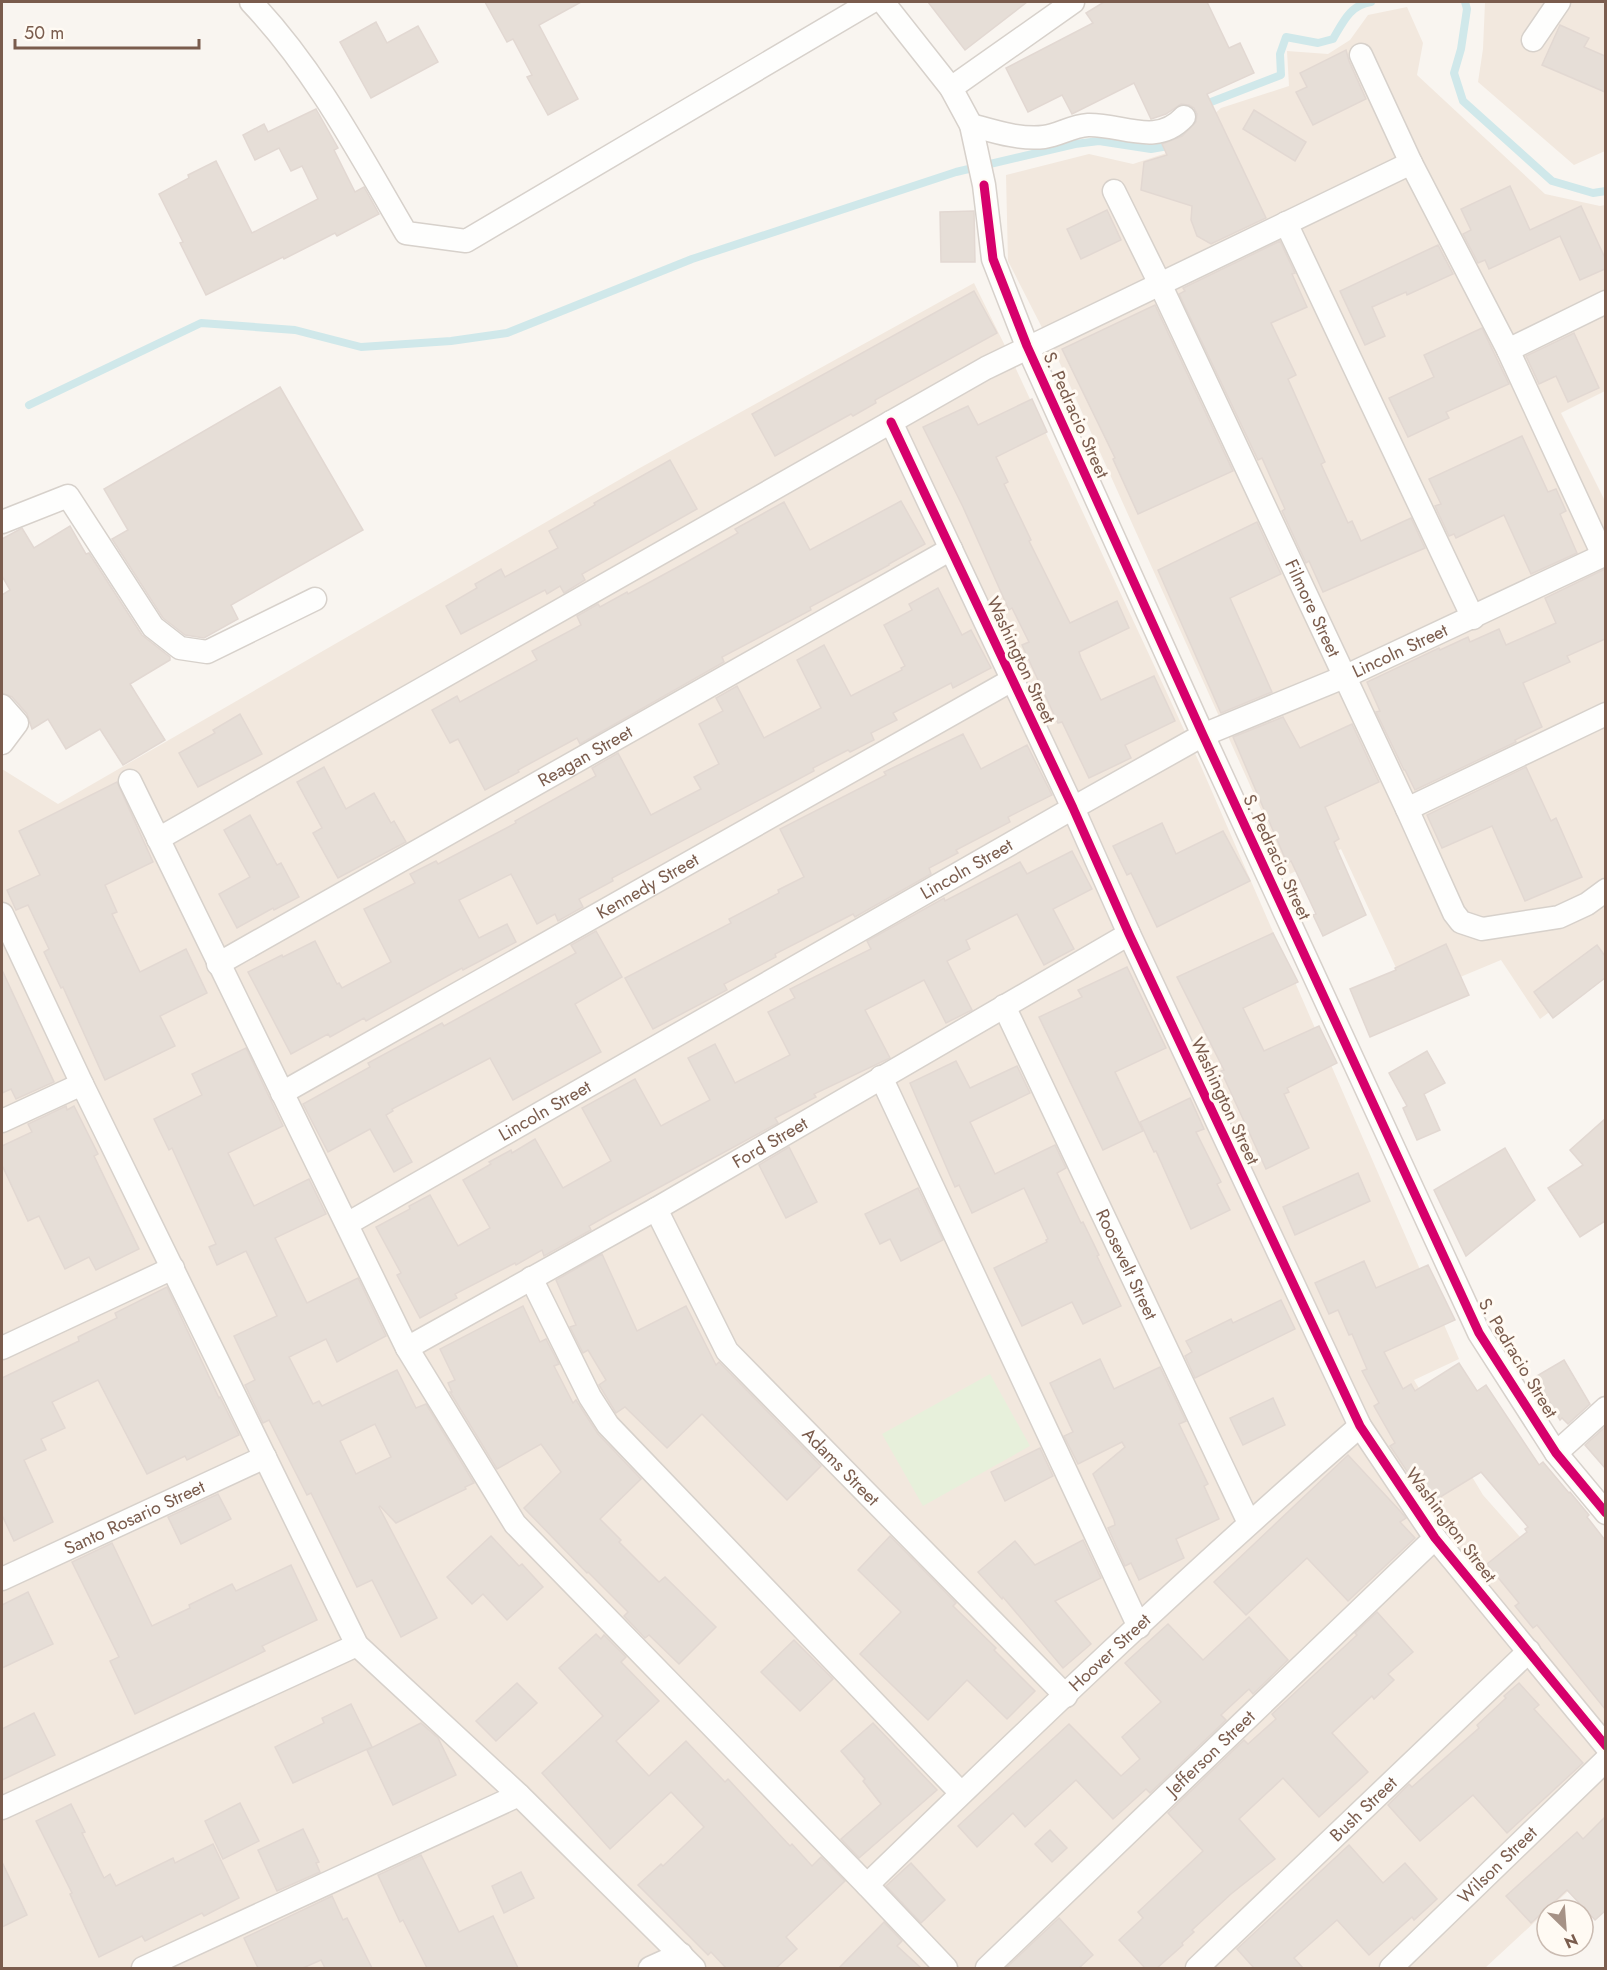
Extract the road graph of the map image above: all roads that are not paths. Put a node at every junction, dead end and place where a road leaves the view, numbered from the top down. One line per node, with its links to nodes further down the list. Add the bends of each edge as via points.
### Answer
1 (251, 2): 7 (street)
2 (267, 2): 7 (street)
3 (871, 2): 7 (street, via 466,241 406,232 309,73)
4 (883, 2): 10 (street, S. Pedracio Street)
5 (1073, 2): 10 (street)
6 (1559, 2): 8 (street)
7 (273, 25)
8 (1533, 40)
9 (1361, 55): 13 (street)
10 (951, 88): 12 (street, S. Pedracio Street)
11 (1184, 117): 12 (street, via 1153,133 1086,125 1042,137)
12 (974, 133): 18 (street, S. Pedracio Street, via 993,259)
13 (1412, 163): 15 (street); 19 (street)
14 (1114, 191): 16 (street, Filmore Street)
15 (1286, 223): 16 (street); 25 (street)
16 (1160, 284): 18 (street); 26 (street, Filmore Street)
17 (1605, 302): 19 (street)
18 (1027, 346): 20 (street); 30 (street, S. Pedracio Street)
19 (1508, 350): 23 (street)
20 (891, 422): 22 (street, Washington Street); 35 (street)
21 (2, 522): 24 (street, via 68,496 153,627 180,648 207,652)
22 (951, 549): 27 (street, Washington Street); 39 (street, Reagan Street)
23 (1604, 554): 25 (street, Lincoln Street)
24 (315, 599)
25 (1473, 618): 26 (street, Lincoln Street)
26 (1344, 677): 30 (street, Lincoln Street); 34 (street, Filmore Street)
27 (1012, 680): 33 (street, Washington Street); 43 (street, Kennedy Street)
28 (2, 706): 31 (street, via 17,723)
29 (1605, 714): 34 (street)
30 (1203, 735): 33 (street, Lincoln Street); 53 (street, S. Pedracio Street, via 1479,1333)
31 (2, 743)
32 (130, 781): 35 (street)
33 (1073, 808): 38 (street, Washington Street); 46 (street, Lincoln Street)
34 (1407, 809): 36 (street, Filmore Street, via 1461,922 1482,928 1559,916 1587,904)
35 (158, 839): 39 (street)
36 (1605, 890)
37 (2, 914): 42 (street)
38 (1129, 934): 40 (street, Ford Street); 52 (street, Washington Street)
39 (218, 964): 43 (street)
40 (1004, 1006): 41 (street, Ford Street); 56 (street, Roosevelt Street)
41 (881, 1077): 45 (street, Ford Street); 59 (street)
42 (82, 1084): 44 (street); 47 (street)
43 (282, 1093): 46 (street)
44 (2, 1121)
45 (656, 1209): 48 (street, Ford Street); 62 (street, Adams Street, via 727,1351)
46 (347, 1224): 50 (street)
47 (172, 1268): 49 (street); 54 (street)
48 (531, 1278): 50 (street, Ford Street); 65 (street, via 608,1425)
49 (2, 1348)
50 (407, 1348): 68 (street, via 515,1524)
51 (1605, 1408): 53 (street)
52 (1360, 1426): 56 (street, Hoover Street); 57 (street, Washington Street)
53 (1556, 1453): 55 (street, S. Pedracio Street)
54 (265, 1457): 58 (street, Santo Rosario Street); 60 (street)
55 (1605, 1513)
56 (1249, 1523): 59 (street, Hoover Street)
57 (1435, 1538): 61 (street, Washington Street); 73 (street, Jefferson Street)
58 (2, 1579)
59 (1139, 1627): 62 (street, Hoover Street)
60 (357, 1645): 66 (street); 67 (street)
61 (1529, 1652): 63 (street, Washington Street); 74 (street, Bush Street)
62 (1066, 1696): 65 (street, Hoover Street)
63 (1605, 1746)
64 (1605, 1760): 75 (street, Wilson Street)
65 (962, 1793): 68 (street, Hoover Street)
66 (519, 1795): 69 (street); 70 (street)
67 (2, 1808)
68 (867, 1885): 72 (street)
69 (688, 1961): 71 (street)
70 (143, 1968)
71 (650, 1968)
72 (945, 1968)
73 (987, 1968)
74 (1197, 1968)
75 (1391, 1968)

